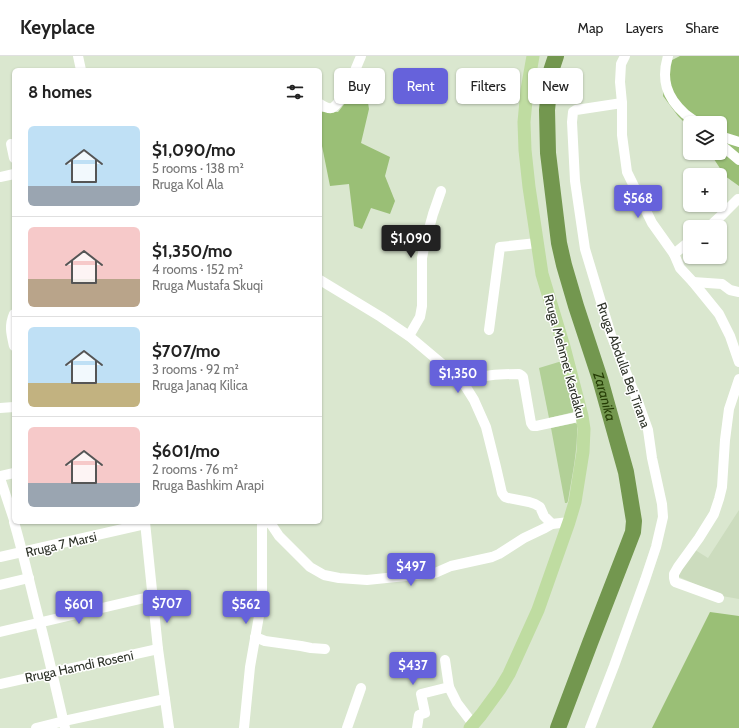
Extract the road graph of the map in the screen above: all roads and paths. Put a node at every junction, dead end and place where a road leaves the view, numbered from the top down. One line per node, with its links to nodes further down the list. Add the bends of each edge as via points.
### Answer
1 (78, 56): 6 (street)
2 (361, 56): 8 (street, via 343,96 331,108)
3 (533, 56): 21 (main road, Rruga Mehmet Kardaku, via 524,122)
4 (625, 56): 7 (street, via 620,74)
5 (668, 56): 9 (street, via 665,84 673,101)
6 (81, 68)
7 (622, 103): 23 (street, via 622,135 627,172 652,222); 71 (street, Rruga Abdulla Bej Tirana, via 573,112 575,181 585,250 611,335 648,430 663,517 656,547)
8 (322, 105)
9 (688, 116)
10 (727, 138): 11 (street)
11 (739, 142)
12 (11, 144): 13 (street)
13 (12, 149)
14 (727, 150): 15 (street)
15 (739, 160)
16 (12, 174): 17 (street)
17 (0, 177)
18 (441, 191): 30 (street, via 422,258 420,317)
19 (739, 199): 20 (street)
20 (717, 220)
21 (537, 243): 28 (street, via 500,247); 36 (main road, Rruga Mehmet Kardaku, via 542,274)
22 (683, 247): 23 (street)
23 (674, 254): 25 (street, via 680,268)
24 (322, 281): 30 (street)
25 (693, 282): 26 (street, via 722,284 730,290); 31 (street, via 719,314)
26 (739, 292)
27 (12, 320): 29 (street)
28 (489, 330)
29 (12, 336)
30 (409, 336): 33 (street)
31 (739, 362)
32 (739, 379): 52 (street, via 730,409 719,499 714,514 674,574 675,582)
33 (464, 384): 36 (street, via 479,377 519,374 523,377 533,426); 46 (street, via 486,427 502,494 540,507)
34 (12, 407): 35 (street)
35 (0, 408)
36 (582, 416): 40 (main road, Rruga Mehmet Kardaku, via 582,452)
37 (12, 473): 38 (street)
38 (0, 477): 39 (street)
39 (12, 515)
40 (569, 522): 46 (street); 65 (main road, Rruga Mehmet Kardaku, via 524,642 509,674)
41 (15, 524): 47 (street)
42 (141, 524): 47 (street, Rruga 7 Marsi)
43 (145, 524): 51 (street)
44 (262, 524): 55 (street, via 262,592)
45 (271, 524): 46 (street, via 278,536 318,572 339,578 367,580 430,574 492,557)
46 (552, 524)
47 (23, 552): 48 (street, Rruga 7 Marsi); 49 (street)
48 (0, 557)
49 (29, 578): 50 (street); 53 (street)
50 (0, 585)
51 (153, 596): 53 (street); 57 (street)
52 (719, 598)
53 (40, 623): 54 (street); 59 (street)
54 (0, 632)
55 (255, 638): 56 (street, via 265,642); 68 (street)
56 (325, 648)
57 (158, 649): 59 (street, Rruga Hamdi Roseni); 63 (street)
58 (445, 660): 61 (street)
59 (53, 672): 60 (street, Rruga Hamdi Roseni); 64 (street)
60 (0, 684)
61 (449, 687): 65 (street, via 457,703); 70 (street, via 421,694 425,713 419,715)
62 (361, 688): 69 (street)
63 (165, 699): 64 (street); 67 (street)
64 (64, 724): 66 (street)
65 (476, 724)
66 (36, 728)
67 (169, 728)
68 (244, 728)
69 (347, 728)
70 (417, 728)
71 (590, 728)

